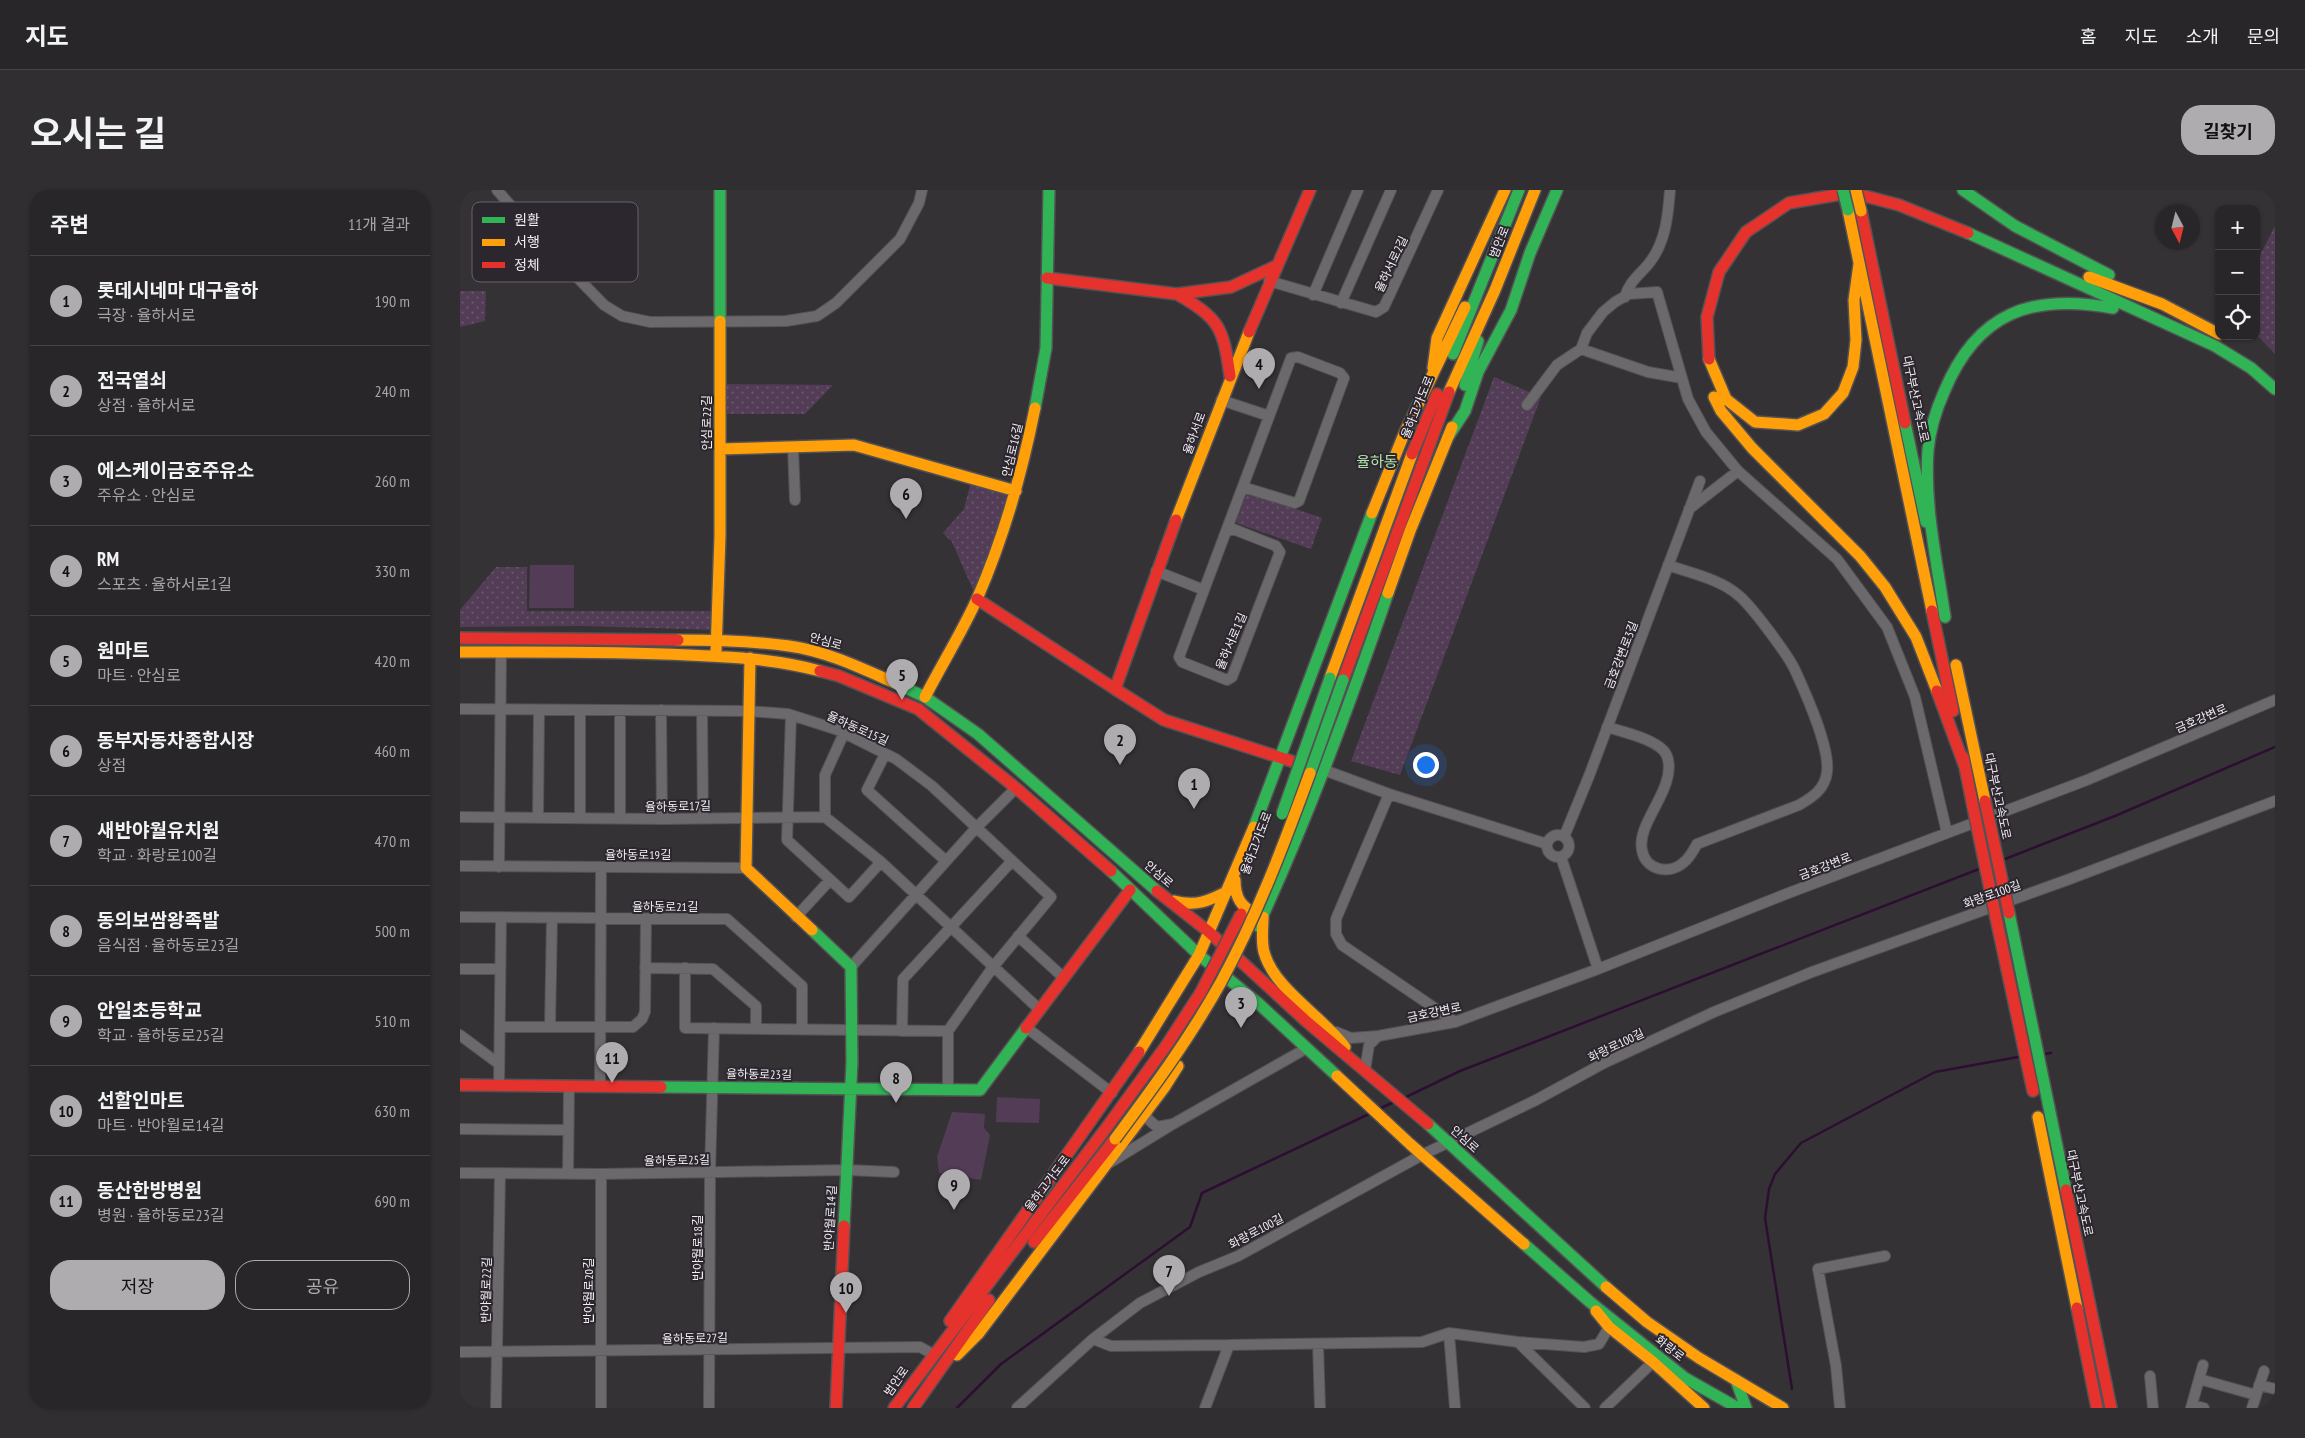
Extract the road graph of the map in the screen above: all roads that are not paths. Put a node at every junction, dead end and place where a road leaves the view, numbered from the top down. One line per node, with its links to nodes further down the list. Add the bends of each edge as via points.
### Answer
1 (497, 190): 19 (street)
2 (720, 190): 34 (main road, 안심로22길)
3 (922, 190): 34 (street, via 919,203 900,239 836,303 817,316)
4 (1049, 190): 24 (main road, 안심로16길)
5 (1310, 190): 23 (main road, 율하서로)
6 (1358, 190): 28 (street)
7 (1391, 190): 30 (street)
8 (1438, 190): 30 (street, 율하서로2길, via 1384,307 1376,312)
9 (1505, 190): 39 (main road, via 1438,338)
10 (1519, 190): 21 (main road, 범안로)
11 (1535, 190): 32 (main road, 범안로)
12 (1557, 190): 47 (main road, via 1530,253 1512,310 1478,372 1465,411)
13 (1670, 190): 29 (street, via 1666,230 1651,261 1628,286)
14 (1800, 190): 20 (main road, via 1760,208)
15 (1843, 190): 22 (main road, 대구부산고속도로, bridge)
16 (1856, 190): 61 (main road, 대구부산고속도로, bridge)
17 (1885, 190): 31 (main road, via 1934,208 2082,274)
18 (1963, 190): 31 (main road, via 1992,212 2032,235)
19 (508, 202)
20 (1732, 230)
21 (1491, 258): 39 (main road); 101 (main road, 율하고가도로, bridge, via 1410,460)
22 (1859, 264): 35 (main road, via 1854,303 1855,358 1846,387 1834,406 1812,421 1789,426 1761,423 1734,408 1723,394 1708,355 1706,318 1715,278 1724,259 1753,225 1780,207 1810,196 1848,193 1883,199 1930,216); 86 (main road, 대구부산고속도로)
23 (1276, 266): 25 (main road, 율하서로); 27 (main road, via 1231,287)
24 (1047, 278): 27 (main road); 53 (main road, 안심로16길, via 1045,356)
25 (1269, 281): 28 (street, 율하서로2길); 41 (main road, 율하서로)
26 (582, 282): 34 (street, via 604,305 622,316 650,322)
27 (1177, 294): 41 (main road, via 1216,320 1225,338)
28 (1313, 295): 30 (street, 율하서로2길)
29 (1625, 297): 38 (street, via 1602,312 1587,333); 42 (street, via 1657,292)
30 (1341, 303)
31 (2162, 304): 36 (main road)
32 (1488, 305): 47 (main road); 205 (main road, 율하고가도로, bridge, via 1455,377 1290,828 1240,945 1199,1021 1115,1139 989,1300)
33 (1697, 308): 86 (main road, via 1696,337 1707,380 1721,411 1752,448 1860,556 1885,587 1916,637)
34 (720, 321): 49 (main road, 안심로22길)
35 (2173, 327): 43 (main road, via 2215,346 2251,368); 61 (main road, via 2092,302 2055,300 2015,311 1988,327 1961,355 1944,390 1928,450 1929,500)
36 (2215, 332)
37 (2228, 340): 40 (main road)
38 (1581, 349): 42 (street, via 1648,372); 45 (street, via 1557,365)
39 (1433, 368): 85 (main road, via 1357,551)
40 (2275, 374)
41 (1230, 377): 44 (main road, 율하서로)
42 (1682, 378): 50 (street, via 1688,399 1706,432)
43 (2275, 389)
44 (1221, 400): 46 (street); 58 (main road, 율하서로)
45 (1527, 405)
46 (1269, 416): 52 (street, 율하서로1길); 52 (street, 율하서로1길, via 1291,358 1298,357 1340,373 1344,378 1299,501 1295,503)
47 (1448, 437): 87 (main road, via 1410,531)
48 (793, 447): 49 (main road); 53 (main road, via 854,445); 54 (street)
49 (720, 449): 64 (main road, 안심로22길)
50 (1738, 471): 55 (street); 103 (street, via 1837,559 1887,627 1915,697)
51 (1700, 481): 55 (street, 금호강변로3길)
52 (1243, 487): 56 (street, 율하서로1길)
53 (1016, 492): 60 (main road, 안심로16길)
54 (795, 500)
55 (1689, 509): 57 (street, 금호강변로3길)
56 (1226, 532): 59 (street, 율하서로1길); 59 (street, 율하서로1길, via 1233,529 1276,546 1280,552 1232,677 1227,680 1182,662 1179,656)
57 (1668, 565): 82 (street, 금호강변로3길); 82 (street, via 1737,594 1786,656 1795,669 1824,744 1827,773 1822,787 1814,797 1799,805 1697,844 1683,864 1664,870 1646,861 1641,840 1670,769 1667,755 1654,743)
58 (1156, 571): 59 (street); 70 (main road, 율하서로)
59 (1204, 590)
60 (977, 599): 70 (main road); 71 (main road, 안심로16길)
61 (1945, 617): 62 (main road, 대구부산고속도로)
62 (1949, 636)
63 (460, 638): 64 (main road, 안심로)
64 (716, 640): 68 (main road, 안심로22길); 71 (main road, 안심로, via 791,646 847,662)
65 (460, 652): 66 (main road)
66 (501, 652): 68 (main road); 74 (street)
67 (1954, 654): 163 (main road, 대구부산고속도로, bridge, via 2034,1037)
68 (716, 656): 69 (main road)
69 (750, 658): 80 (main road); 88 (main road, via 787,662 839,676 918,709)
70 (1115, 689): 85 (main road, via 1164,720)
71 (925, 697): 120 (main road, 안심로, via 992,745)
72 (2275, 700): 103 (street, 금호강변로, via 2087,780)
73 (460, 709): 74 (street, 율하동로15길)
74 (500, 710): 75 (street, 율하동로15길); 92 (street)
75 (539, 710): 76 (street, 율하동로15길); 94 (street)
76 (580, 710): 77 (street, 율하동로15길); 95 (street)
77 (620, 710): 78 (street, 율하동로15길); 96 (street)
78 (661, 710): 79 (street, 율하동로15길); 100 (street)
79 (702, 711): 80 (street, 율하동로15길); 97 (street)
80 (748, 711): 81 (street, 율하동로15길); 98 (main road)
81 (791, 715): 83 (street, 율하동로15길); 99 (street)
82 (1607, 727): 104 (street, 금호강변로3길)
83 (844, 733): 84 (street, 율하동로15길); 93 (street, via 825,775)
84 (885, 754): 102 (street, 율하동로15길, via 932,786); 108 (street, via 867,790)
85 (1283, 759): 87 (main road); 114 (main road)
86 (1965, 767): 163 (main road, 대구부산고속도로, bridge, via 2021,1039)
87 (1324, 770): 89 (street); 124 (main road)
88 (1016, 788): 102 (street); 116 (main road)
89 (1389, 794): 105 (street); 144 (street, via 1336,919 1336,934 1342,945)
90 (2275, 801): 176 (street, 화랑로100길, via 1714,1012)
91 (460, 817): 92 (street, 율하동로17길)
92 (500, 817): 94 (street, 율하동로17길); 111 (street)
93 (825, 817): 99 (street, 율하동로17길); 109 (street)
94 (538, 818): 95 (street, 율하동로17길)
95 (580, 818): 96 (street, 율하동로17길)
96 (620, 818): 100 (street, 율하동로17길)
97 (702, 818): 98 (street, 율하동로17길); 100 (street, 율하동로17길)
98 (746, 818): 99 (street, 율하동로17길); 113 (main road)
99 (788, 818): 115 (street, via 788,840)
100 (662, 819)
101 (1277, 827)
102 (976, 828): 107 (street, 율하동로15길); 108 (street)
103 (1947, 833): 139 (street, 금호강변로)
104 (1564, 837): 105 (street, via 1554,836); 106 (street, via 1569,849)
105 (1546, 844): 106 (street, via 1550,855)
106 (1561, 857): 139 (street)
107 (1012, 860): 128 (street); 130 (street, 율하동로15길, via 1051,897)
108 (946, 861): 119 (street)
109 (881, 862): 115 (street, via 849,897); 119 (street)
110 (460, 866): 111 (street, 율하동로19길)
111 (499, 867): 112 (street, 율하동로19길)
112 (602, 867): 113 (street, 율하동로19길); 126 (street)
113 (746, 868): 123 (main road)
114 (1235, 874): 117 (main road); 124 (main road, via 1234,893 1238,901 1247,912)
115 (830, 880): 123 (street)
116 (1130, 890): 131 (main road); 140 (main road, 율하동로23길)
117 (1228, 891): 120 (main road, via 1207,902 1188,906); 129 (main road)
118 (1250, 894): 202 (main road, 율하고가도로, bridge, via 1201,992 1168,1043)
119 (916, 895): 128 (street); 133 (street)
120 (1165, 898): 129 (main road, 안심로)
121 (460, 917): 122 (street, 율하동로21길)
122 (501, 917): 125 (street, 율하동로21길); 138 (street)
123 (796, 917): 133 (main road)
124 (1262, 917): 132 (main road); 156 (main road, via 1264,955 1272,971)
125 (552, 918): 126 (street, 율하동로21길); 146 (street)
126 (601, 918): 127 (street, 율하동로21길); 147 (street)
127 (646, 919): 135 (street); 151 (street, 율하동로21길, via 727,919 802,986)
128 (951, 928): 134 (street); 153 (street, via 903,979)
129 (1214, 935): 131 (main road); 132 (main road, 안심로)
130 (1018, 936): 134 (street); 140 (street)
131 (1199, 955): 141 (main road); 142 (main road)
132 (1240, 960): 141 (main road); 160 (main road, 안심로)
133 (851, 967): 152 (main road)
134 (993, 967): 143 (street); 154 (street)
135 (645, 968): 136 (street); 147 (street, via 646,1012 642,1019 633,1027)
136 (685, 968): 148 (street, via 685,1028); 150 (street, via 713,969 756,1006)
137 (460, 969): 138 (street)
138 (500, 969): 145 (street)
139 (1598, 969): 144 (street, 금호강변로)
140 (1064, 978): 143 (main road, 율하동로23길)
141 (1230, 983): 155 (main road); 159 (main road, via 1259,1004)
142 (1170, 1004): 155 (main road, via 1194,1011); 171 (main road)
143 (1040, 1010): 149 (main road, 율하동로23길)
144 (1455, 1022): 158 (street, 금호강변로)
145 (500, 1027): 146 (street); 161 (street)
146 (550, 1028): 147 (street)
147 (601, 1028): 167 (street)
148 (714, 1028): 150 (street); 168 (street, 반야월로18길)
149 (1027, 1028): 170 (main road, 율하동로23길, via 980,1090); 171 (street)
150 (756, 1029): 151 (street)
151 (802, 1029): 152 (street)
152 (851, 1030): 153 (street); 169 (main road)
153 (902, 1031): 154 (street)
154 (948, 1031): 170 (street)
155 (1199, 1031): 172 (main road)
156 (1336, 1032): 158 (street, 금호강변로, via 1351,1038); 160 (main road)
157 (460, 1035): 161 (street)
158 (1378, 1036): 162 (street, via 1369,1046)
159 (1307, 1048): 173 (street); 177 (main road)
160 (1354, 1061): 162 (main road, 안심로)
161 (499, 1064): 165 (street)
162 (1365, 1070): 176 (main road, 안심로)
163 (2036, 1077): 211 (main road, 대구부산고속도로); 229 (main road, 대구부산고속도로)
164 (460, 1084): 165 (main road, 율하동로23길)
165 (499, 1085): 166 (main road, 율하동로23길)
166 (568, 1086): 167 (main road, 율하동로23길); 175 (street)
167 (600, 1086): 168 (main road, 율하동로23길)
168 (713, 1087): 169 (main road, 율하동로23길); 180 (street, 반야월로18길)
169 (851, 1089): 170 (main road, 율하동로23길); 179 (main road, 반야월로14길)
170 (948, 1090)
171 (1112, 1093): 198 (main road)
172 (1146, 1113): 173 (street, via 1156,1127); 178 (main road)
173 (1173, 1124): 178 (street)
174 (460, 1129): 175 (street)
175 (568, 1130): 184 (street)
176 (1448, 1141): 177 (street, 화랑로100길); 207 (main road, 안심로, via 1646,1322)
177 (1422, 1155): 187 (main road); 190 (street, 화랑로100길, via 1238,1256 1162,1290)
178 (1106, 1165): 205 (main road, via 979,1333)
179 (846, 1170): 180 (street, 율하동로25길); 181 (street, 율하동로25길); 194 (main road, 반야월로14길)
180 (710, 1172): 185 (street, 율하동로25길); 195 (street, 반야월로18길)
181 (894, 1172)
182 (460, 1173): 183 (street, 율하동로25길)
183 (500, 1173): 184 (street, 율하동로25길); 199 (street, 반야월로22길)
184 (568, 1174): 185 (street, 율하동로25길)
185 (601, 1174): 197 (street, 반야월로20길)
186 (1886, 1256): 228 (street, via 1818,1269 1836,1366)
187 (1590, 1302): 188 (main road); 225 (main road, 화랑로, via 1686,1378)
188 (1609, 1327): 191 (street, via 1603,1341 1594,1346); 200 (main road)
189 (1449, 1333): 191 (street); 192 (street, via 1422,1342); 221 (street)
190 (1093, 1339): 193 (street, via 1111,1346); 210 (street, 화랑로100길)
191 (1518, 1342): 222 (street)
192 (1318, 1344): 193 (street); 220 (street)
193 (1229, 1345): 219 (street)
194 (838, 1348): 195 (street, 율하동로27길); 198 (street, 율하동로27길, via 920,1347); 216 (main road, 반야월로14길)
195 (709, 1350): 197 (street, 율하동로27길); 215 (street, 반야월로18길)
196 (460, 1352): 199 (street, 율하동로27길)
197 (600, 1352): 199 (street, 율하동로27길); 214 (street, 반야월로20길)
198 (929, 1352): 202 (main road)
199 (497, 1353): 213 (street, 반야월로22길)
200 (1653, 1362): 223 (street); 224 (main road)
201 (2203, 1364): 206 (street)
202 (920, 1370): 217 (main road, 범안로)
203 (2264, 1371): 209 (street)
204 (2150, 1376): 230 (street)
205 (934, 1378): 218 (main road)
206 (2199, 1379): 209 (street); 212 (street)
207 (1736, 1380): 226 (main road); 227 (main road)
208 (2275, 1389): 209 (street)
209 (2257, 1390): 232 (street)
210 (1022, 1406)
211 (2096, 1406)
212 (2192, 1406): 231 (street)
213 (496, 1408)
214 (601, 1408)
215 (710, 1408)
216 (836, 1408)
217 (894, 1408)
218 (913, 1408)
219 (1205, 1408)
220 (1320, 1408)
221 (1456, 1408)
222 (1585, 1408)
223 (1605, 1408)
224 (1704, 1408)
225 (1738, 1408)
226 (1746, 1408)
227 (1783, 1408)
228 (1840, 1408)
229 (2111, 1408)
230 (2153, 1408)
231 (2204, 1408)
232 (2252, 1408)

